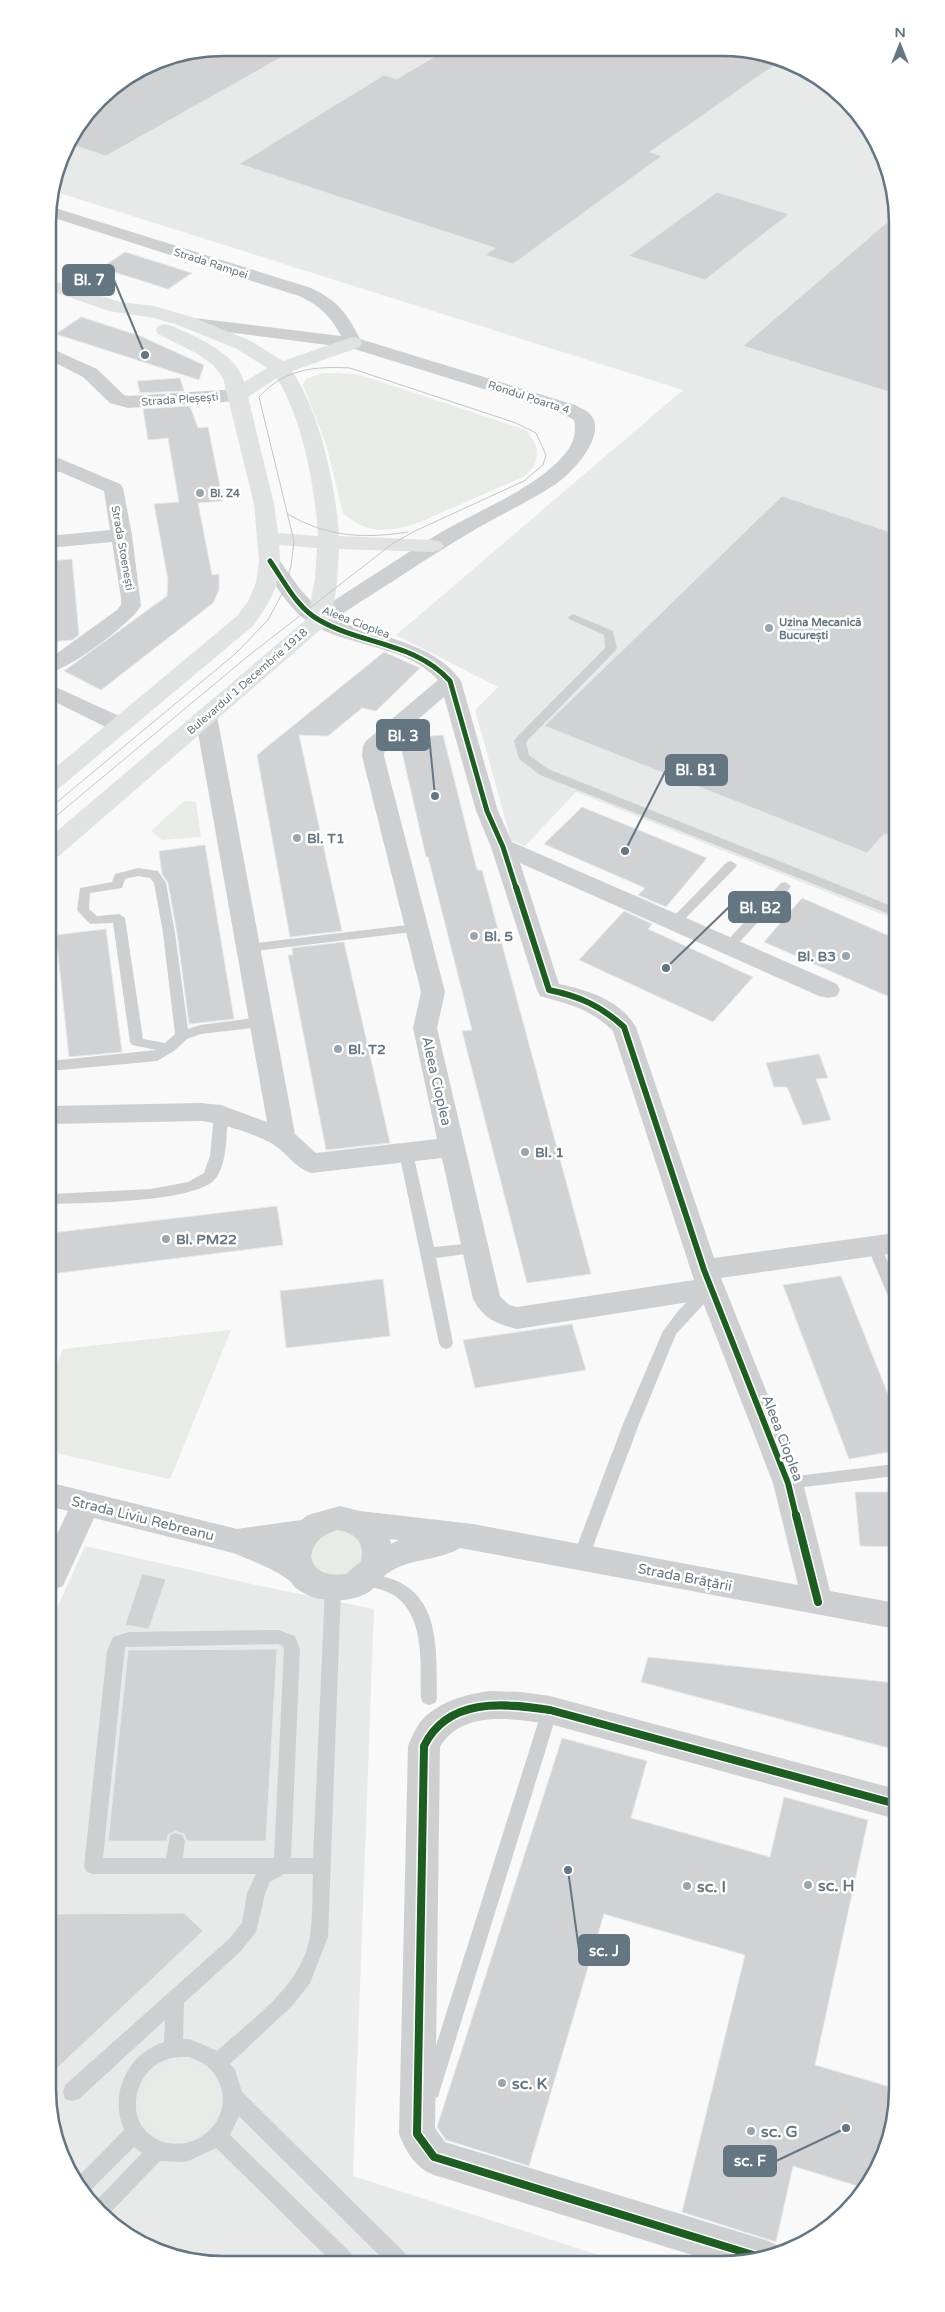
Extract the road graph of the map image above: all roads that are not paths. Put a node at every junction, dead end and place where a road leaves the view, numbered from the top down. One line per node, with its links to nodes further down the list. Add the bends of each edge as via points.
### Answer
1 (57, 214): 5 (street, Strada Rampei, via 326,301 336,311)
2 (57, 287): 3 (main road, Bulevardul 1 Decembrie 1918)
3 (119, 307): 4 (main road, Bulevardul 1 Decembrie 1918); 8 (main road, Bulevardul 1 Decembrie 1918, via 204,349 233,377)
4 (194, 323): 5 (street, Rondul Poarta 4); 7 (main road, Bulevardul 1 Decembrie 1918, via 245,346)
5 (353, 343): 7 (main road); 14 (street, Rondul Poarta 4, via 568,409 583,417 585,422 581,445 562,469 537,488)
6 (57, 356): 8 (street, Strada Pleșești, via 90,372 117,398 128,402)
7 (280, 369): 8 (main road); 13 (main road, Bulevardul 1 Decembrie 1918, via 300,407 313,447 326,496)
8 (238, 395): 11 (main road, Bulevardul 1 Decembrie 1918)
9 (58, 469): 10 (street, Strada Stoenești, via 112,488)
10 (122, 535): 12 (street); 18 (street, Strada Stoenești, via 130,606 124,614)
11 (269, 538): 13 (main road); 15 (main road, Bulevardul 1 Decembrie 1918)
12 (57, 541)
13 (330, 542): 14 (main road); 17 (main road, Bulevardul 1 Decembrie 1918)
14 (433, 546): 17 (street, Rondul Poarta 4)
15 (270, 561): 17 (street, Aleea Cioplea); 22 (main road, Bulevardul 1 Decembrie 1918, via 260,601 245,621)
16 (573, 616): 28 (lane, via 610,633 611,649 520,741 523,756 544,772)
17 (318, 620): 19 (street, Aleea Cioplea, via 419,656 443,670); 21 (main road, Bulevardul 1 Decembrie 1918)
18 (57, 662)
19 (450, 681): 25 (street, via 487,811); 30 (street, Aleea Cioplea, via 374,746 372,756)
20 (57, 694): 22 (street)
21 (206, 716): 24 (main road, Bulevardul 1 Decembrie 1918); 32 (street)
22 (120, 725): 23 (main road, Bulevardul 1 Decembrie 1918)
23 (57, 778)
24 (57, 844)
25 (503, 847): 29 (street); 48 (street, via 549,990 598,1004 624,1027)
26 (732, 865): 29 (lane)
27 (785, 886): 31 (lane)
28 (889, 910)
29 (675, 922): 31 (street)
30 (416, 928): 32 (lane); 41 (street, Aleea Cioplea, via 432,992 425,1028)
31 (729, 946): 33 (street)
32 (247, 948): 34 (street)
33 (828, 990)
34 (261, 1022): 35 (lane, via 200,1030); 40 (street)
35 (182, 1036): 36 (lane); 36 (lane, via 169,933 160,883 154,874 138,872 119,877 118,885 84,891 83,910 94,921 118,918 137,1042)
36 (169, 1048): 37 (lane, via 157,1056)
37 (57, 1065)
38 (220, 1114): 39 (street); 40 (street); 43 (lane, via 217,1156 210,1176 191,1187 150,1194)
39 (57, 1115)
40 (282, 1138): 42 (street, via 311,1164)
41 (452, 1147): 42 (street); 45 (street, Aleea Cioplea)
42 (406, 1153): 46 (lane)
43 (56, 1199)
44 (884, 1244): 47 (lane); 48 (street, Aleea Cioplea)
45 (474, 1248): 46 (lane); 48 (street, Aleea Cioplea, via 487,1299 494,1310 517,1318)
46 (428, 1253): 49 (lane)
47 (888, 1265)
48 (707, 1279): 51 (street, Aleea Cioplea); 58 (lane, via 670,1332)
49 (446, 1343)
50 (888, 1471): 51 (lane)
51 (788, 1483): 63 (street, Aleea Cioplea)
52 (56, 1496): 53 (street, Strada Liviu Rebreanu)
53 (86, 1504): 57 (street, Strada Liviu Rebreanu); 59 (street)
54 (360, 1523): 55 (street, via 331,1519); 56 (street, Strada Brățării); 60 (street, via 370,1531 379,1553)
55 (305, 1532): 57 (street, Strada Liviu Rebreanu); 61 (street, via 295,1551)
56 (473, 1537): 58 (street, Strada Brățării); 60 (street, Strada Brățării, via 410,1549)
57 (235, 1541): 61 (street, Strada Liviu Rebreanu, via 262,1551)
58 (581, 1557): 63 (street, Strada Brățării)
59 (56, 1568)
60 (371, 1571): 62 (street, via 344,1588); 65 (lane, via 404,1593 416,1606 425,1628)
61 (300, 1572): 62 (street, via 314,1584)
62 (333, 1588): 71 (lane)
63 (818, 1602): 64 (street, Strada Brățării)
64 (888, 1615)
65 (430, 1698)
66 (550, 1710): 67 (street); 78 (lane); 78 (street, via 502,1704 475,1707 452,1715 435,1728 424,1746)
67 (888, 1802)
68 (176, 1841): 69 (lane)
69 (174, 1866): 70 (lane); 70 (lane, via 93,1866 115,1651 120,1642 129,1639 241,1644 278,1637 289,1641 292,1649)
70 (282, 1866): 71 (lane); 72 (lane, via 264,1876 256,1893 250,1926 235,1945)
71 (322, 1866): 74 (lane, via 319,1937 304,1978)
72 (175, 2000): 73 (lane); 75 (lane)
73 (173, 2049): 74 (lane, via 190,2048 206,2052); 77 (lane, via 156,2054 142,2065 132,2080 126,2098 127,2116)
74 (220, 2062): 76 (lane, via 228,2072)
75 (72, 2092)
76 (234, 2098): 79 (lane, via 226,2124); 85 (lane)
77 (134, 2133): 80 (lane); 81 (lane)
78 (417, 2134): 83 (street, via 434,2157)
79 (218, 2136): 80 (lane, via 189,2152); 84 (lane)
80 (157, 2151): 82 (lane)
81 (85, 2183)
82 (104, 2205)
83 (748, 2253)
84 (340, 2256)
85 (394, 2256)

